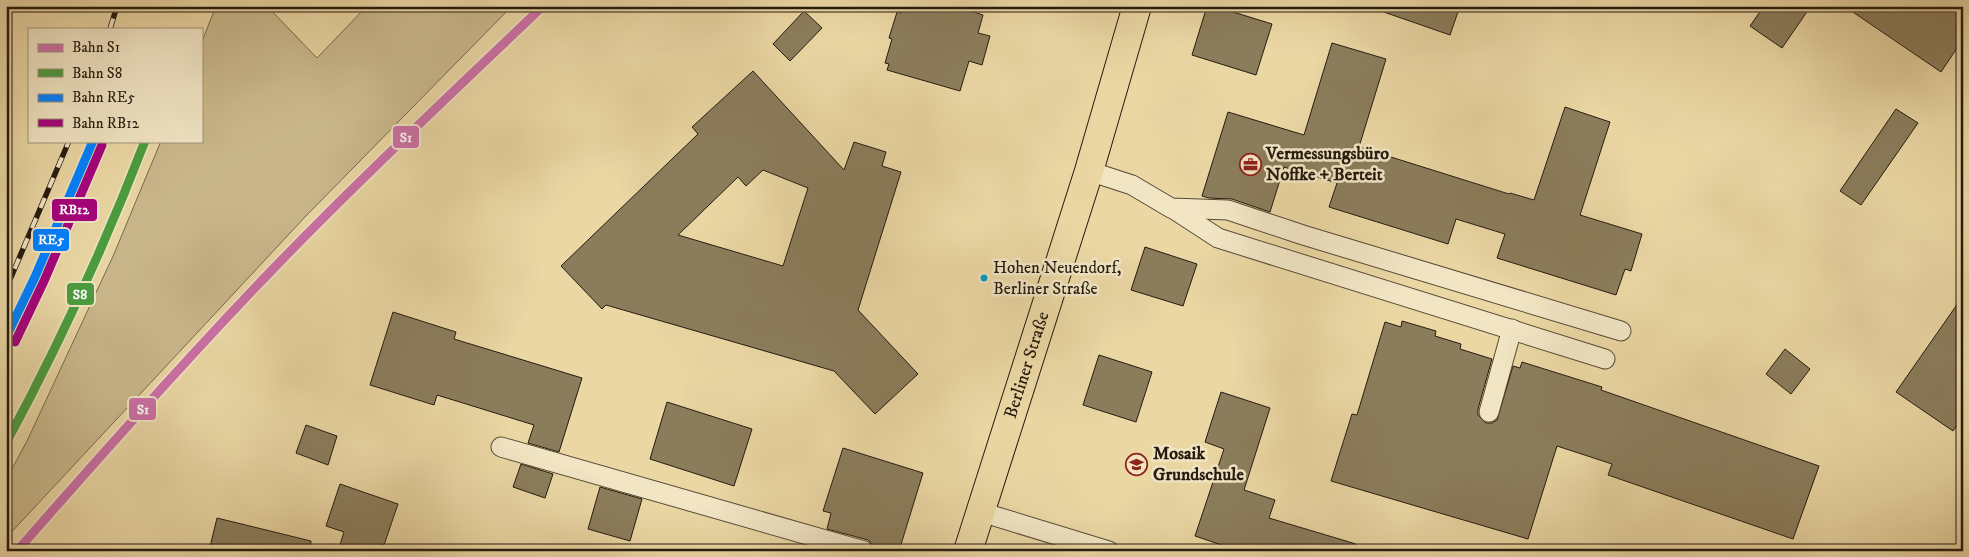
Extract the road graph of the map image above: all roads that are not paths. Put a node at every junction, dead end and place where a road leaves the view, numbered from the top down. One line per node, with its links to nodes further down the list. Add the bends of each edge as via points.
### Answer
1 (1137, 6): 2 (main road, Berliner Straße)
2 (1089, 171): 3 (lane, via 1132,185); 9 (main road, Berliner Straße)
3 (1171, 208): 4 (lane, via 1218,238); 5 (lane, via 1228,210)
4 (1512, 329): 6 (lane); 7 (lane)
5 (1621, 331)
6 (1605, 359)
7 (1488, 412)
8 (501, 447): 10 (lane)
9 (981, 512): 11 (main road, Berliner Straße); 12 (lane)
10 (864, 551)
11 (968, 551)
12 (1108, 551)

